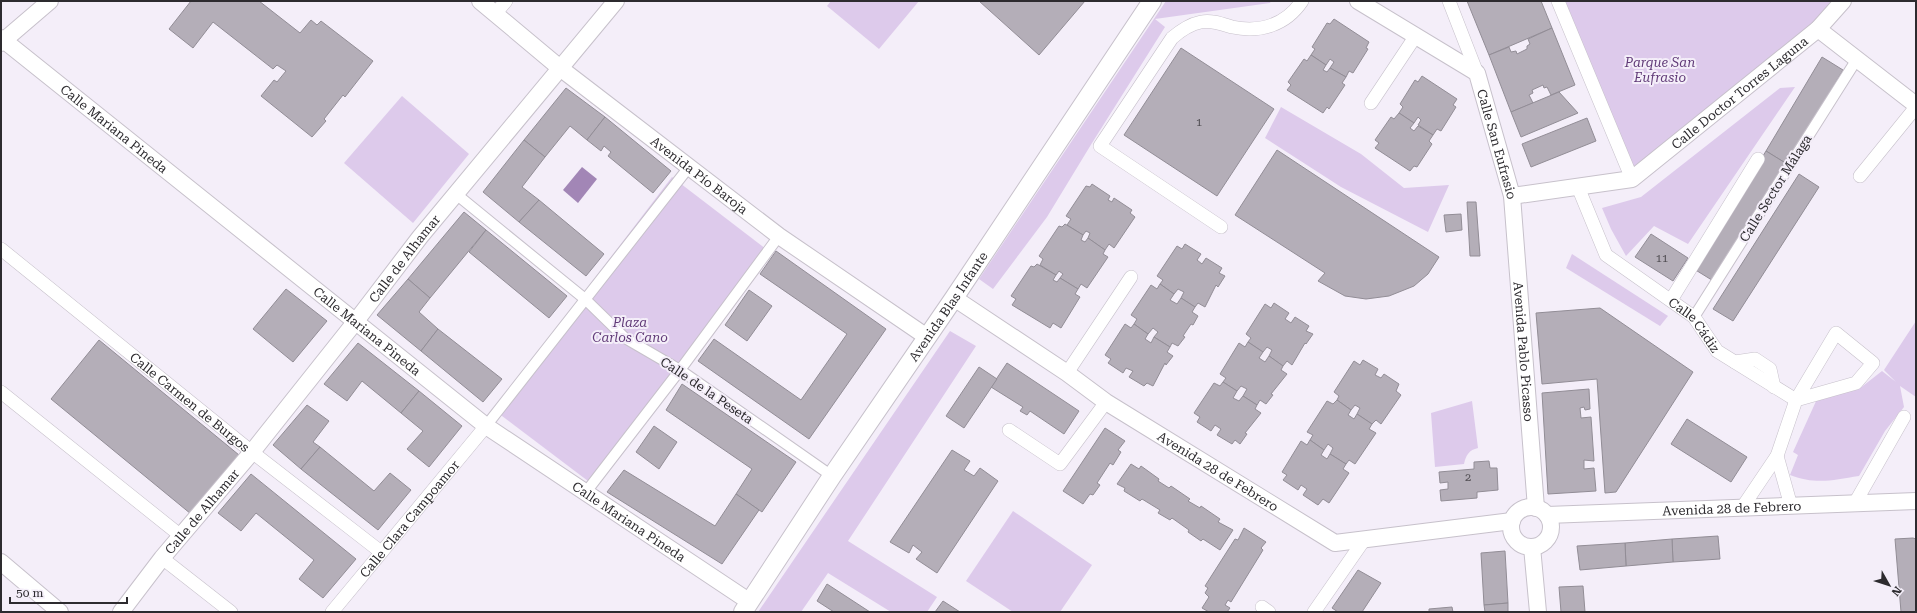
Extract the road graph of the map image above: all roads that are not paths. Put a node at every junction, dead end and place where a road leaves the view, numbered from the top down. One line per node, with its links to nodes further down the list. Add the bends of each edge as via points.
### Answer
1 (50, 1): 14 (street)
2 (480, 1): 11 (street, Avenida Pío Baroja)
3 (506, 1): 11 (street)
4 (616, 1): 16 (street, Calle de Alhamar)
5 (1152, 1): 31 (main road, Avenida Blas Infante)
6 (1302, 1): 27 (street, via 1283,21 1267,28 1244,29 1216,22 1201,22 1181,30 1172,38 1100,146)
7 (1358, 1): 13 (street)
8 (1449, 1): 17 (street, Calle San Eufrasio)
9 (1558, 1): 23 (street)
10 (1843, 1): 12 (street, Calle Doctor Torres Laguna)
11 (495, 14): 16 (street, Avenida Pío Baroja)
12 (1818, 29): 15 (street); 23 (street, Calle Doctor Torres Laguna)
13 (1415, 37): 17 (street); 18 (street)
14 (2, 40): 35 (street, Calle Mariana Pineda)
15 (1857, 59): 19 (street); 34 (street, Calle Sector Málaga)
16 (560, 68): 21 (street, Avenida Pío Baroja); 25 (street, Calle de Alhamar)
17 (1477, 73): 26 (street, Calle San Eufrasio)
18 (1371, 103)
19 (1916, 106): 22 (street)
20 (1758, 159): 33 (street)
21 (689, 167): 28 (street, Avenida Pío Baroja); 32 (street)
22 (1860, 176)
23 (1632, 179): 24 (street, Calle San Eufrasio)
24 (1578, 187): 26 (street, Calle San Eufrasio); 33 (street, Calle Cádiz, via 1606,255)
25 (456, 194): 32 (street, Calle de la Peseta); 35 (street, Calle de Alhamar)
26 (1512, 196): 51 (street, Avenida Pablo Picasso)
27 (1221, 227)
28 (779, 236): 36 (street, Avenida Pío Baroja); 37 (street)
29 (1, 249): 45 (street, Calle Carmen de Burgos)
30 (1131, 277): 38 (street)
31 (954, 298): 36 (main road, Avenida Blas Infante); 38 (street, Avenida 28 de Febrero)
32 (585, 299): 37 (street, Calle de la Peseta, via 625,338); 43 (street)
33 (1671, 300): 34 (street, Calle Cádiz)
34 (1694, 317): 40 (street, Calle Cádiz, via 1717,351)
35 (356, 321): 43 (street, Calle Mariana Pineda); 45 (street, Calle de Alhamar)
36 (927, 337): 47 (main road, Avenida Blas Infante)
37 (680, 370): 47 (street, Calle de la Peseta); 48 (street)
38 (1067, 373): 41 (street, Avenida 28 de Febrero)
39 (1, 392): 55 (street)
40 (1796, 400): 40 (street, via 1836,334 1873,363 1856,383); 46 (street)
41 (1106, 402): 44 (street, via 1060,464); 56 (street, Avenida 28 de Febrero, via 1335,543)
42 (1904, 417): 50 (street)
43 (486, 426): 48 (street, Calle Mariana Pineda); 58 (street, Calle Clara Campoamor)
44 (1009, 430)
45 (252, 452): 55 (street, Calle de Alhamar); 58 (street, Calle Carmen de Burgos)
46 (1777, 456): 52 (street); 53 (street)
47 (832, 476): 61 (main road, Avenida Blas Infante)
48 (586, 492): 61 (street, Calle Mariana Pineda)
49 (1916, 501): 50 (street, Avenida 28 de Febrero)
50 (1855, 503): 52 (street, Avenida 28 de Febrero)
51 (1540, 506): 53 (street, Avenida 28 de Febrero); 54 (street, via 1524,508); 57 (street, via 1550,520 1551,533 1544,543)
52 (1791, 506): 53 (street, Avenida 28 de Febrero)
53 (1742, 508)
54 (1512, 521): 56 (street, Avenida 28 de Febrero); 57 (street, via 1511,528 1515,540)
55 (181, 536): 59 (street, Calle de Alhamar)
56 (1364, 540): 66 (street)
57 (1532, 547): 67 (street)
58 (381, 552): 65 (street, Calle Clara Campoamor)
59 (162, 558): 63 (street, Calle de Alhamar); 64 (street)
60 (1, 562): 62 (street)
61 (746, 607)
62 (60, 612)
63 (121, 612)
64 (231, 612)
65 (332, 612)
66 (1314, 612)
67 (1538, 612)

